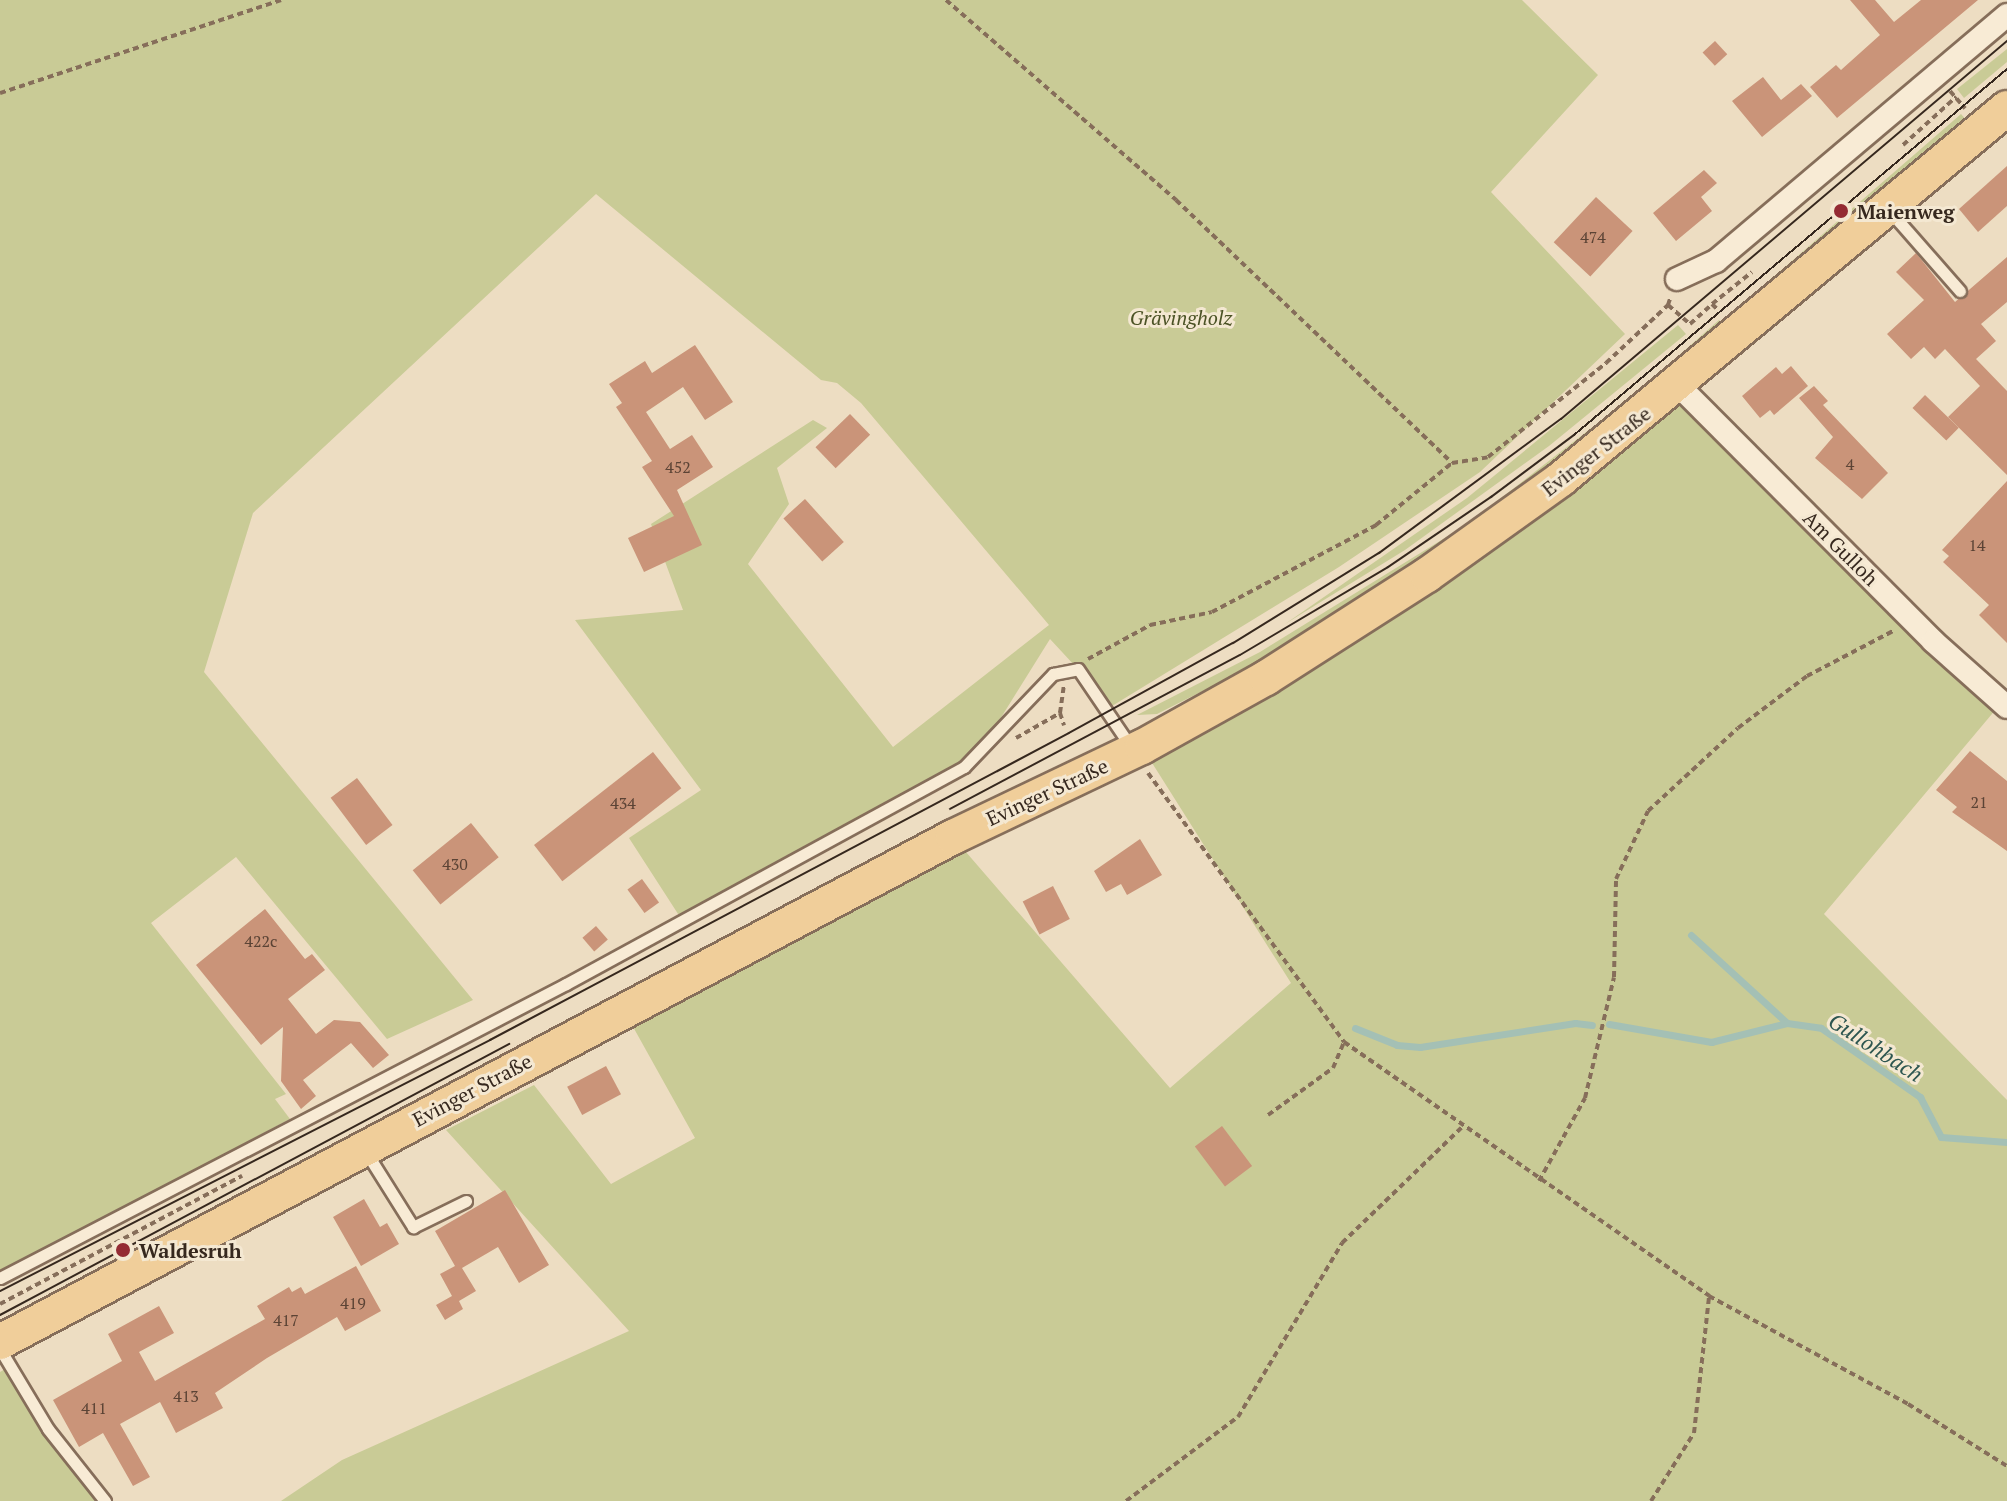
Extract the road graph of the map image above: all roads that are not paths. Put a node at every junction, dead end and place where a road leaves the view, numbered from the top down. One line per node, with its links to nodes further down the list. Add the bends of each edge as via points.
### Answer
1 (2007, 15): 4 (street, via 1716,261)
2 (1995, 118): 3 (main road, Evinger Straße)
3 (1887, 209): 5 (lane); 6 (main road, Evinger Straße)
4 (1677, 279)
5 (1960, 291)
6 (1679, 386): 7 (street, Am Gulloh); 8 (main road, Evinger Straße, via 1427,575 1266,678)
7 (2007, 707)
8 (1133, 751): 9 (main road, Evinger Straße, via 953,837); 11 (lane, via 1078,669 1053,674 964,767 566,984)
9 (364, 1148): 10 (lane, via 413,1227); 12 (main road, Evinger Straße)
10 (466, 1201)
11 (0, 1278)
12 (0, 1342)
13 (0, 1349): 14 (lane, via 48,1429)
14 (105, 1501)

